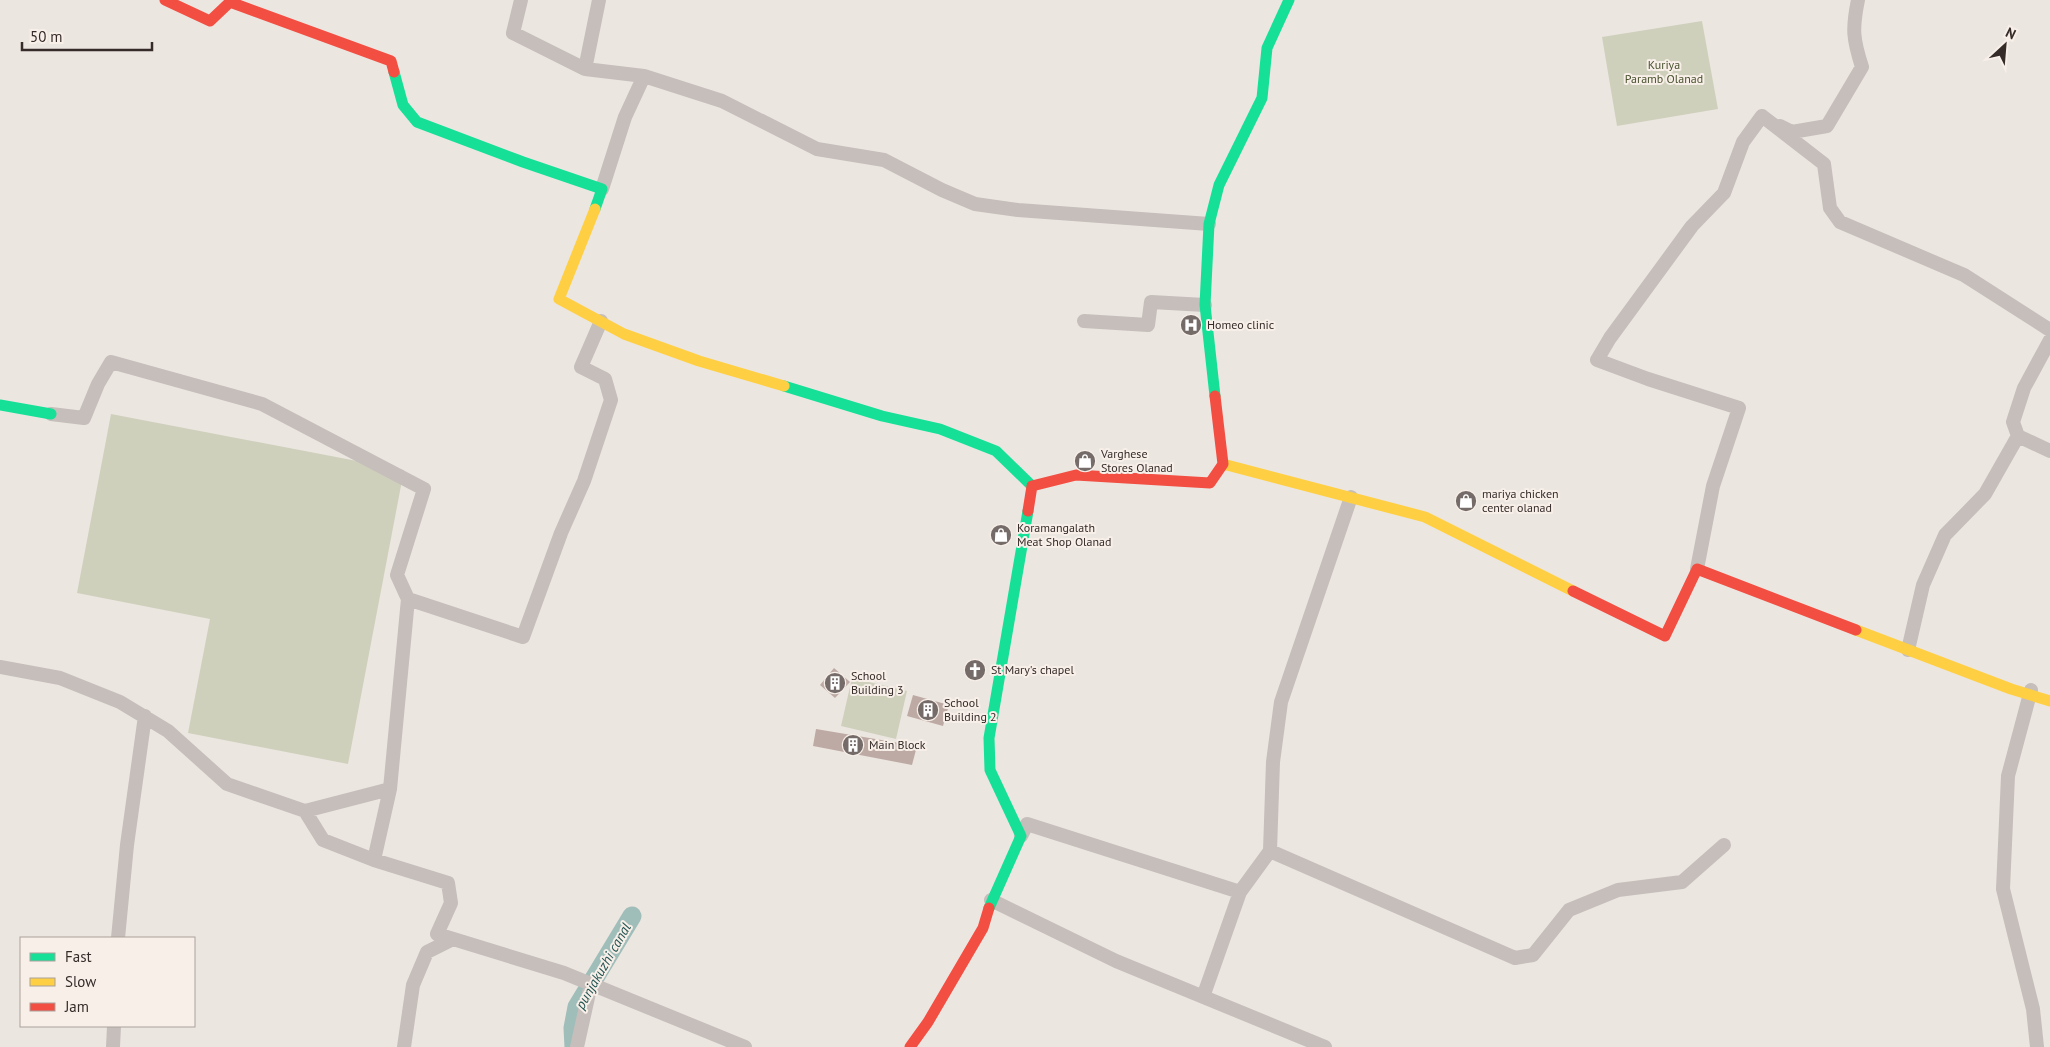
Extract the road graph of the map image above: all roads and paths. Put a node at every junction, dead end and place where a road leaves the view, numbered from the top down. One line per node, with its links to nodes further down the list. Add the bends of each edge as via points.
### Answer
1 (165, 0): 9 (street, via 210,21 230,2 391,61 403,105 417,122)
2 (521, 0): 6 (street, via 513,33)
3 (599, 0): 6 (street)
4 (1290, 0): 10 (street, via 1267,48 1262,98 1220,185)
5 (1858, 0): 8 (street, via 1853,24 1862,67 1827,126 1792,132)
6 (585, 69): 7 (street)
7 (644, 76): 9 (street, via 625,117); 10 (street, via 722,101 817,149 884,160 975,204)
8 (1762, 116): 14 (street, via 1824,164 1830,208 1840,222 1964,276); 23 (street, via 1743,142 1724,193 1692,226 1597,360 1648,380 1739,408 1713,486)
9 (602, 189): 12 (street, via 559,299)
10 (1209, 224): 11 (street)
11 (1206, 305): 13 (street, via 1151,302 1148,325); 20 (street)
12 (600, 321): 21 (street, via 624,334 699,361 882,416 940,429 996,451); 24 (street, via 581,367 605,379 611,400 584,481 523,637)
13 (1084, 322)
14 (2050, 330)
15 (2050, 340): 18 (street, via 2024,388 2012,422)
16 (0, 405): 17 (street)
17 (51, 414): 24 (street, via 84,418 110,362 262,404 424,489 398,575)
18 (2018, 436): 19 (street); 25 (street, via 1985,494 1946,535 1923,585)
19 (2050, 451)
20 (1223, 464): 21 (street, via 1210,483 1076,475); 22 (street)
21 (1032, 486): 32 (street, via 988,738 990,770)
22 (1351, 497): 23 (street, via 1425,517 1666,636); 34 (street, via 1282,702 1273,762)
23 (1697, 569): 25 (street)
24 (408, 599): 30 (street)
25 (1908, 650): 27 (street)
26 (0, 667): 29 (street, via 60,678 120,702)
27 (2030, 692): 28 (street); 49 (street, via 2008,776 2003,889 2033,1009)
28 (2050, 701)
29 (144, 716): 31 (street, via 168,732 227,784); 38 (street)
30 (390, 789): 31 (street); 35 (street)
31 (305, 811): 35 (street, via 322,840)
32 (1021, 836): 36 (street, via 1027,824); 37 (street)
33 (1724, 845): 34 (street, via 1682,882 1618,890 1569,910 1534,955 1515,958)
34 (1270, 851): 36 (street)
35 (374, 860): 39 (street, via 448,883 451,903 437,934)
36 (1240, 892): 41 (street)
37 (992, 900): 41 (street, via 1116,961); 47 (street, via 983,928)
38 (118, 937)
39 (453, 938): 40 (street); 44 (street, via 427,952 413,986)
40 (591, 984): 45 (street); 46 (street)
41 (1203, 997): 48 (street)
42 (114, 1027): 43 (street)
43 (113, 1047)
44 (404, 1047)
45 (577, 1047)
46 (745, 1047)
47 (910, 1047)
48 (1325, 1047)
49 (2037, 1047)

